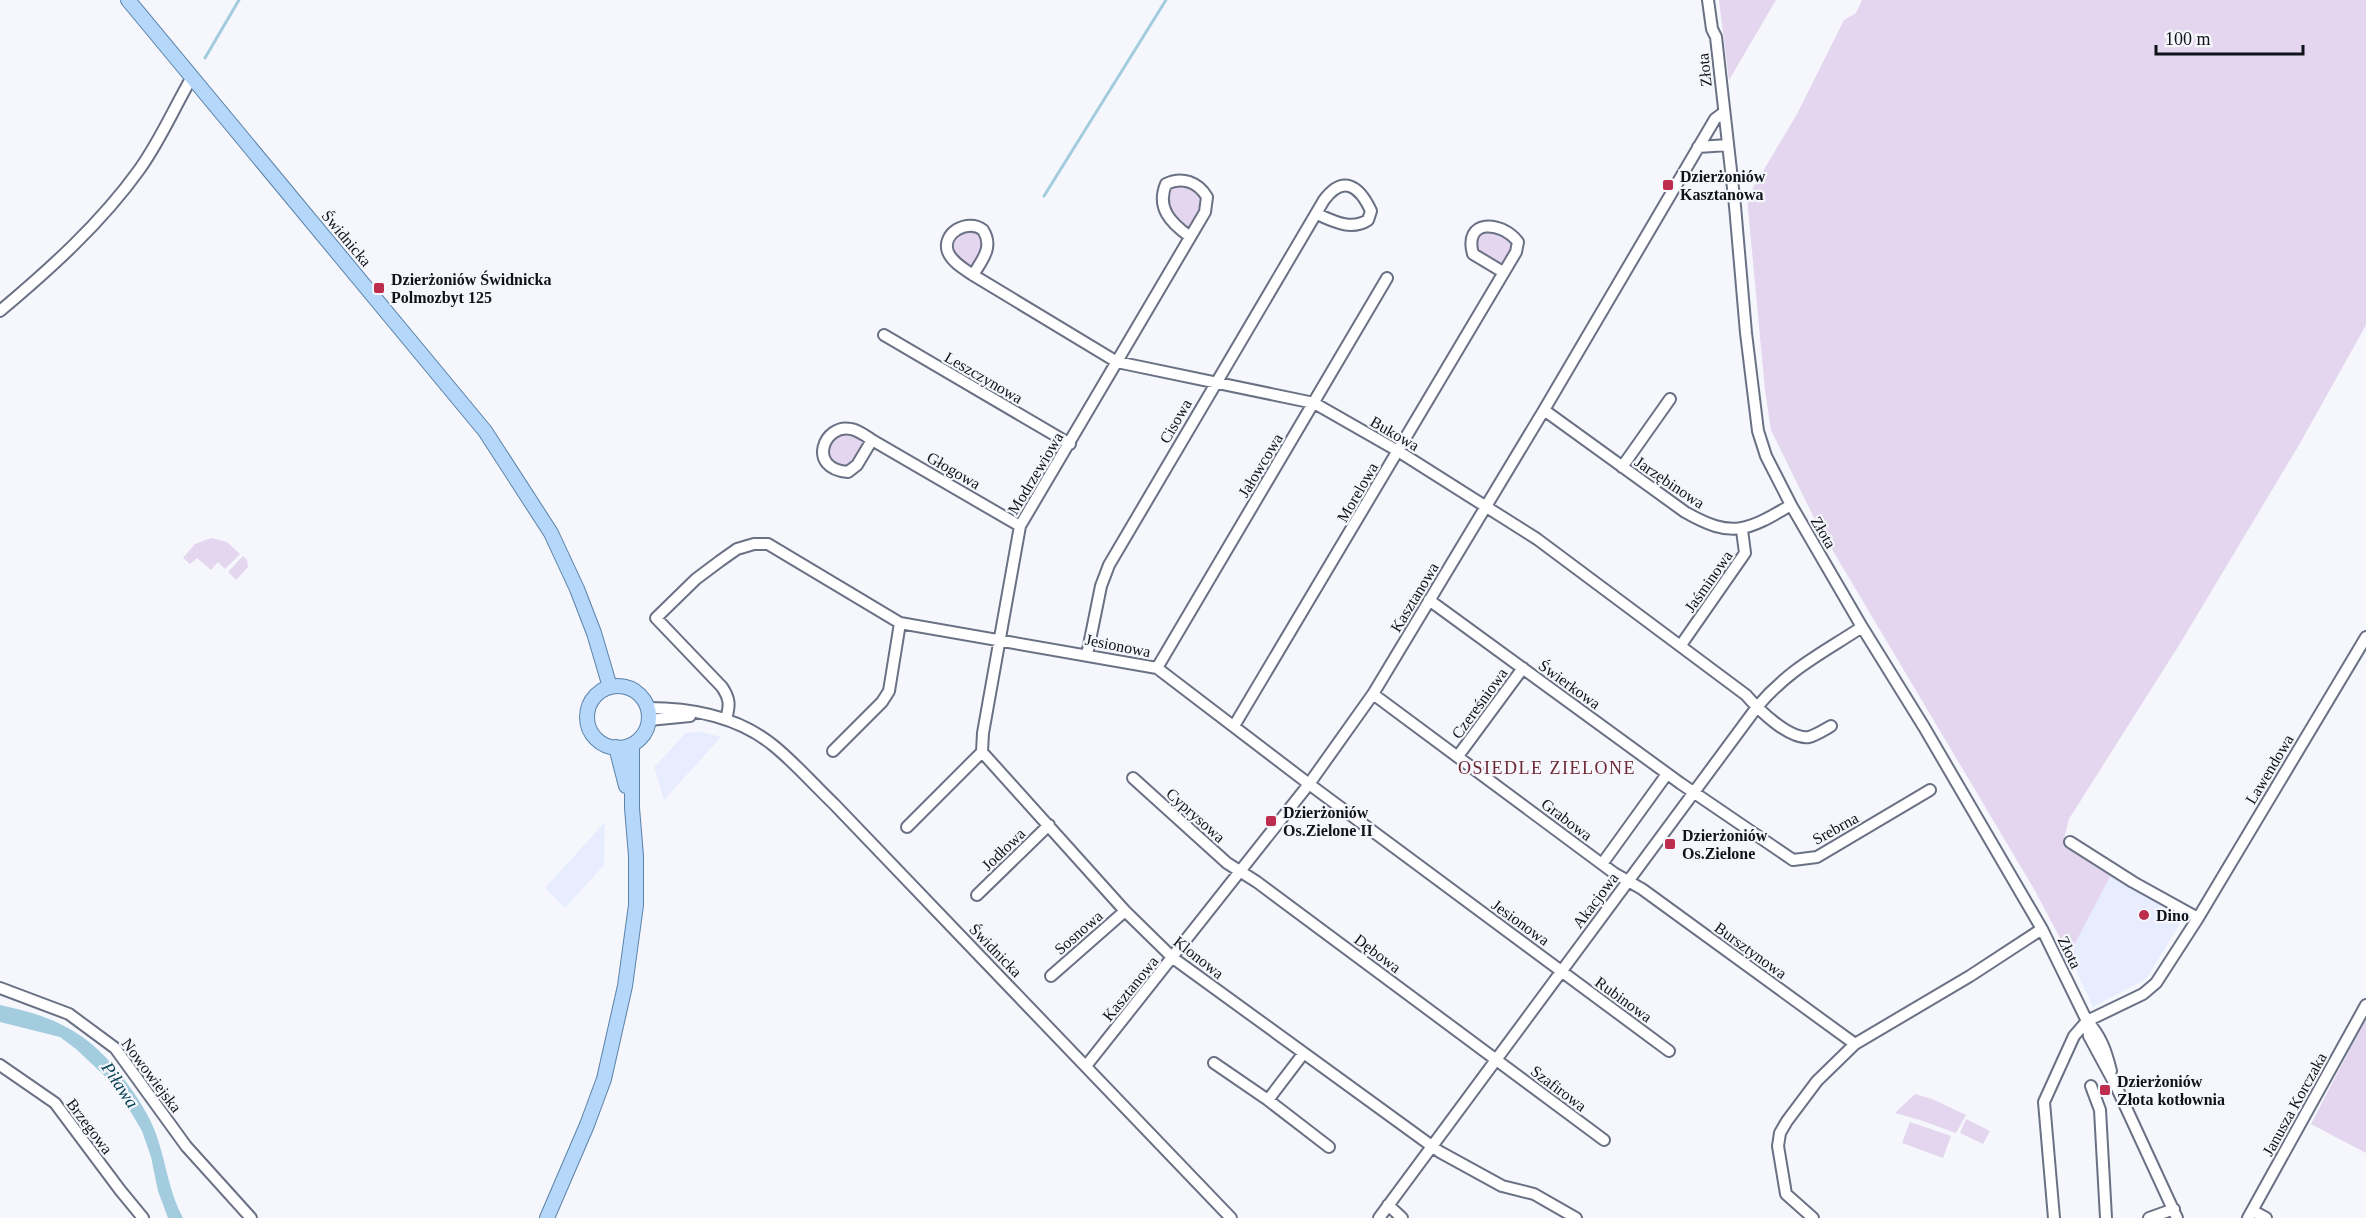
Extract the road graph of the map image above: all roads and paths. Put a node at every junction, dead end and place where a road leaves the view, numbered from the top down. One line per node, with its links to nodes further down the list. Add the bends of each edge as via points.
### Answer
1 (128, 0): 3 (main road, Świdnicka)
2 (1708, 0): 4 (street, Złota, via 1716,37)
3 (192, 77): 12 (street, via 148,156 123,191 51,266); 36 (main road, Świdnicka, via 485,431 551,533 603,647)
4 (1723, 113): 5 (street, Złota); 6 (street, Kasztanowa, via 1715,118)
5 (1728, 146): 6 (street); 24 (street, Złota, via 1758,431)
6 (1698, 147): 18 (street, Kasztanowa)
7 (1317, 214): 7 (street, Cisowa, via 1330,192 1343,184 1356,189 1371,211 1368,220 1354,225); 15 (street, Cisowa)
8 (1190, 236): 8 (street, Modrzewiowa, via 1205,212 1208,197 1193,183 1173,181 1163,190 1162,207 1175,225); 14 (street, Modrzewiowa)
9 (1503, 272): 9 (street, Morelowa, via 1518,242 1502,228 1482,226 1472,243 1473,254); 21 (street, Morelowa)
10 (973, 274): 10 (street, Bukowa, via 986,255 988,244 983,230 972,224 955,231 947,245 953,260); 14 (street, Bukowa)
11 (1387, 278): 17 (street, Jałowcowa)
12 (0, 311)
13 (884, 335): 20 (street, Leszczynowa)
14 (1117, 362): 15 (street, Bukowa); 20 (street, Modrzewiowa)
15 (1216, 382): 17 (street, Bukowa); 33 (street, Cisowa, via 1109,565)
16 (1670, 399): 22 (street)
17 (1314, 403): 21 (street, Bukowa); 34 (street, Jałowcowa)
18 (1544, 410): 22 (street, Jarzębinowa); 23 (street, Kasztanowa)
19 (872, 440): 19 (street, Głogowa, via 849,428 839,430 826,441 824,462 848,472); 25 (street, Głogowa)
20 (1070, 444): 25 (street, Modrzewiowa)
21 (1398, 451): 23 (street, Bukowa); 41 (street, Morelowa)
22 (1622, 467): 26 (street, Jarzębinowa, via 1701,521)
23 (1487, 505): 27 (street, Kasztanowa); 32 (street, Bukowa)
24 (1791, 505): 26 (street); 29 (street, Złota)
25 (1020, 526): 31 (street, Modrzewiowa)
26 (1742, 530): 32 (street, Jaśminowa, via 1745,553)
27 (1429, 600): 35 (street, Świerkowa); 37 (street, Kasztanowa)
28 (900, 623): 31 (street, Jesionowa); 40 (street, Jesionowa, via 768,544 737,549 696,579 656,618 722,687 730,705); 45 (street, via 889,691)
29 (1862, 627): 38 (street, Akacjowa, via 1801,665); 63 (street, Złota)
30 (2366, 637): 62 (street, Lawendowa)
31 (1000, 640): 33 (street, Jesionowa); 46 (street, Modrzewiowa)
32 (1681, 645): 38 (street, Bukowa)
33 (1087, 655): 34 (street, Jesionowa)
34 (1157, 668): 41 (street, Jesionowa)
35 (1524, 668): 47 (street, Czereśniowa); 48 (street, Świerkowa)
36 (615, 687): 39 (main road, via 634,690 645,701); 44 (main road, via 593,699 588,718 599,741)
37 (1373, 694): 47 (street, Grabowa); 50 (street, Kasztanowa)
38 (1757, 707): 42 (street, Bukowa, via 1764,716 1798,736 1809,737); 52 (street, Akacjowa)
39 (648, 714): 40 (street, Świdnicka); 43 (main road, via 646,730)
40 (726, 719): 76 (street, Świdnicka, via 774,746)
41 (1234, 726): 50 (street, Jesionowa)
42 (1831, 726)
43 (632, 744): 44 (main road); 53 (main road)
44 (616, 747): 53 (main road)
45 (833, 752)
46 (982, 752): 54 (street, Klonowa); 55 (street)
47 (1458, 756): 57 (street, Grabowa)
48 (1667, 774): 52 (street, Świerkowa); 57 (street, Akacjowa)
49 (1133, 778): 58 (street, Cyprysowa)
50 (1309, 784): 58 (street, Kasztanowa); 65 (street, Jesionowa)
51 (1930, 790): 52 (street, Srebrna, via 1817,856 1793,860)
52 (1694, 792): 59 (street, Akacjowa)
53 (632, 808): 87 (main road, via 636,905 616,1031 587,1125)
54 (1049, 825): 60 (street, Jodłowa); 61 (street, Klonowa)
55 (907, 827)
56 (2070, 842): 62 (street)
57 (1602, 864): 59 (street, Grabowa)
58 (1240, 872): 64 (street, Kasztanowa); 73 (street, Dębowa)
59 (1629, 881): 65 (street, Akacjowa); 70 (street, Bursztynowa)
60 (977, 895)
61 (1125, 911): 64 (street, Klonowa); 66 (street, Sosnowa)
62 (2198, 918): 69 (street, Lawendowa, via 2156,983 2143,994)
63 (2042, 929): 69 (street, Złota); 70 (street)
64 (1173, 958): 72 (street, Klonowa); 76 (street, Kasztanowa)
65 (1562, 971): 71 (street, Rubinowa); 73 (street, Akacjowa)
66 (1051, 976)
67 (0, 988): 86 (street, Nowowiejska, via 69,1014 115,1048 186,1146)
68 (2366, 1005): 84 (street, Janusza Korczaka)
69 (2086, 1021): 83 (street, Złota, via 2089,1036); 93 (street, via 2074,1036 2044,1102)
70 (1855, 1044): 92 (street, via 1817,1081 1780,1133 1778,1146 1786,1194)
71 (1669, 1051)
72 (1303, 1054): 78 (street); 81 (street, Klonowa)
73 (1496, 1060): 79 (street, Szafirowa); 81 (street, Akacjowa)
74 (1214, 1063): 78 (street)
75 (0, 1065): 85 (street, Brzegowa, via 55,1103)
76 (1086, 1066): 88 (street, Świdnicka)
77 (2091, 1086): 94 (street, via 2100,1110)
78 (1268, 1100): 80 (street)
79 (1604, 1140)
80 (1329, 1147)
81 (1432, 1147): 82 (street, Akacjowa); 91 (street, Klonowa, via 1502,1186 1534,1194)
82 (1388, 1205): 89 (street, Akacjowa); 90 (street)
83 (2175, 1214): 95 (street); 96 (street, Złota)
84 (2251, 1214): 97 (street)
85 (143, 1218)
86 (251, 1218)
87 (546, 1218)
88 (1231, 1218)
89 (1379, 1218)
90 (1402, 1218)
91 (1576, 1218)
92 (1814, 1218)
93 (2054, 1218)
94 (2106, 1218)
95 (2149, 1218)
96 (2184, 1218)
97 (2266, 1218)

